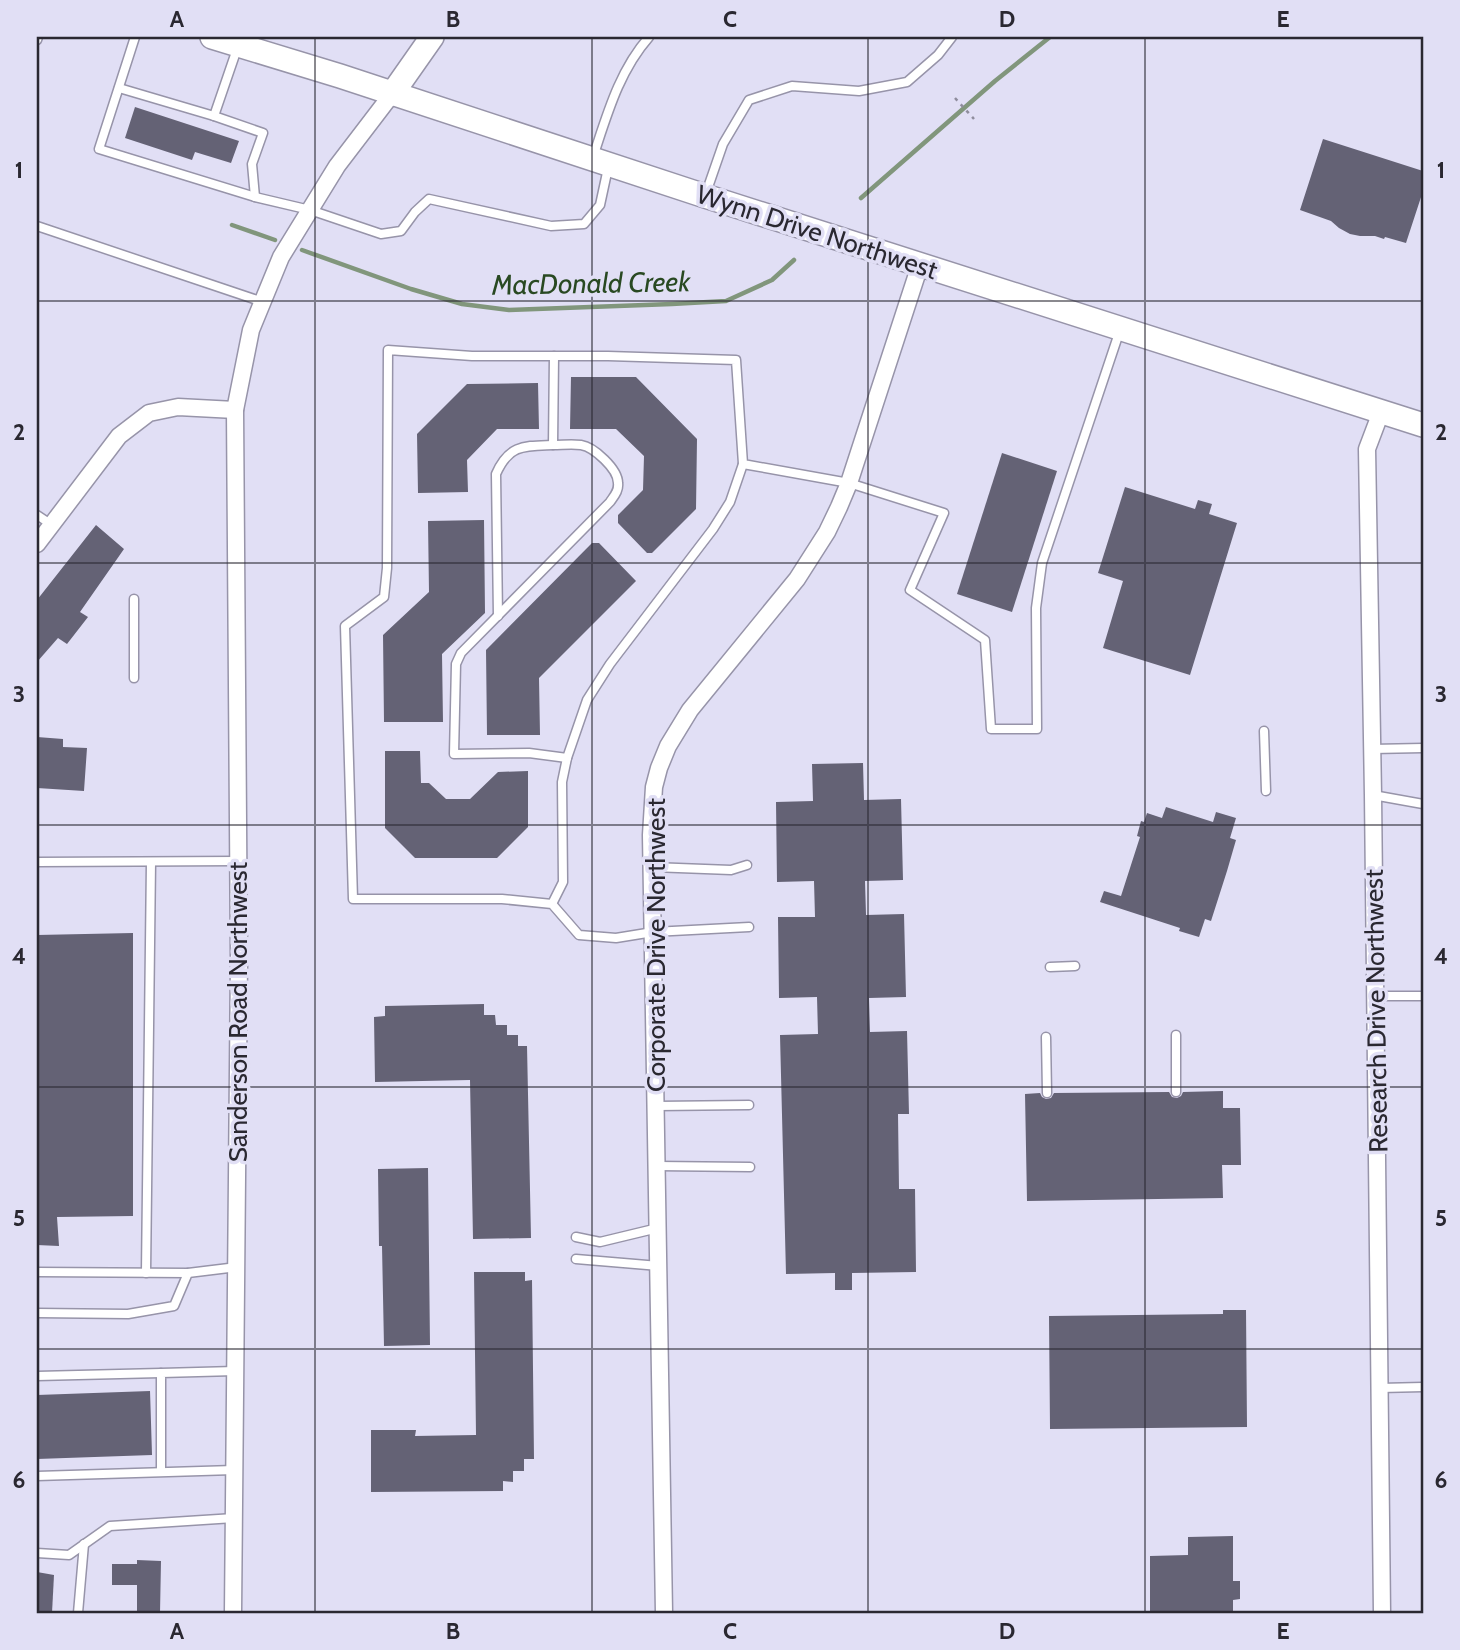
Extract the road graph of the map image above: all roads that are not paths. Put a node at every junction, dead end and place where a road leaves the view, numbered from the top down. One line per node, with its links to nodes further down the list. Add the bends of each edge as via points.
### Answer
1 (135, 37): 7 (lane)
2 (214, 37): 6 (street, Wynn Drive Northwest)
3 (432, 37): 8 (street)
4 (649, 37): 10 (lane, via 614,93)
5 (951, 37): 11 (lane, via 938,55 906,82 859,91 792,86 749,100 723,144)
6 (253, 47): 8 (street, Wynn Drive Northwest); 9 (lane)
7 (119, 88): 9 (lane); 12 (lane, via 99,149)
8 (392, 93): 10 (street, Wynn Drive Northwest); 13 (street, Sanderson Road Northwest)
9 (214, 116): 12 (lane, via 263,133 252,164)
10 (600, 162): 11 (street, Wynn Drive Northwest); 13 (lane, via 600,205 584,224 551,226 429,200 401,231 381,234)
11 (705, 196): 15 (street, Wynn Drive Northwest)
12 (255, 197): 13 (lane)
13 (310, 210): 16 (street, Sanderson Road Northwest, via 281,257)
14 (37, 226): 16 (lane)
15 (920, 265): 17 (street, Wynn Drive Northwest); 24 (street, Corporate Drive Northwest)
16 (262, 302): 19 (street, Sanderson Road Northwest, via 251,330)
17 (1120, 329): 20 (street, Wynn Drive Northwest); 24 (lane, via 1042,563 1036,608 1037,729 991,729 985,640 910,590 944,513)
18 (554, 356): 22 (lane); 23 (lane, via 736,360); 43 (lane, via 388,350 384,597 345,626 353,899 502,899)
19 (235, 410): 26 (street, via 178,407 149,413 119,436); 39 (street, Sanderson Road Northwest)
20 (1381, 412): 21 (street, Wynn Drive Northwest); 33 (street, Research Drive Northwest, via 1367,449)
21 (1423, 425)
22 (553, 445): 29 (lane, via 515,450 496,474); 29 (lane, via 584,445 599,455 614,470 617,492)
23 (743, 464): 24 (lane); 34 (lane, via 730,502 713,529 587,700)
24 (849, 483): 42 (street, Corporate Drive Northwest, via 827,532 797,579 690,710 667,746 654,788)
25 (37, 515): 26 (lane)
26 (52, 525): 27 (street)
27 (37, 544)
28 (134, 598): 30 (lane)
29 (498, 616): 34 (lane, via 456,664 454,754 529,753)
30 (134, 678)
31 (1264, 731): 35 (lane)
32 (1423, 748): 33 (lane)
33 (1371, 749): 36 (street, Research Drive Northwest)
34 (567, 758): 43 (lane, via 562,782 563,882)
35 (1266, 791)
36 (1373, 795): 37 (lane); 48 (street, Research Drive Northwest)
37 (1423, 804)
38 (151, 862): 39 (lane); 40 (lane); 64 (lane)
39 (238, 862): 62 (street, Sanderson Road Northwest)
40 (37, 863)
41 (747, 865): 42 (lane, via 731,870)
42 (652, 867): 45 (street, Corporate Drive Northwest)
43 (552, 904): 45 (lane, via 579,935 616,939)
44 (749, 927): 45 (lane)
45 (653, 932): 55 (street, Corporate Drive Northwest)
46 (1075, 966): 47 (lane)
47 (1050, 967)
48 (1375, 996): 49 (lane); 71 (street, Research Drive Northwest)
49 (1423, 996)
50 (1175, 1035): 52 (lane)
51 (1046, 1037): 53 (lane)
52 (1176, 1092)
53 (1047, 1093)
54 (749, 1105): 55 (lane)
55 (656, 1107): 56 (street, Corporate Drive Northwest)
56 (657, 1166): 57 (lane); 58 (street, Corporate Drive Northwest)
57 (750, 1167)
58 (658, 1228): 59 (lane, via 600,1242); 61 (street, Corporate Drive Northwest)
59 (576, 1237)
60 (576, 1259): 61 (lane)
61 (659, 1266): 80 (street, Corporate Drive Northwest)
62 (237, 1267): 65 (lane); 67 (street, Sanderson Road Northwest)
63 (37, 1272): 64 (lane)
64 (146, 1273): 65 (lane)
65 (188, 1273): 66 (lane, via 174,1306 128,1314)
66 (37, 1312)
67 (236, 1371): 68 (lane); 72 (street, Sanderson Road Northwest)
68 (161, 1373): 69 (lane); 73 (lane)
69 (37, 1376)
70 (1423, 1387): 71 (lane)
71 (1380, 1388): 81 (street, Research Drive Northwest)
72 (234, 1469): 73 (lane); 75 (street, Sanderson Road Northwest)
73 (161, 1471): 74 (lane)
74 (37, 1476)
75 (234, 1518): 76 (lane, via 110,1526); 79 (street, Sanderson Road Northwest)
76 (84, 1545): 77 (lane, via 69,1555); 78 (lane)
77 (37, 1553)
78 (78, 1613)
79 (233, 1613)
80 (664, 1613)
81 (1382, 1613)

